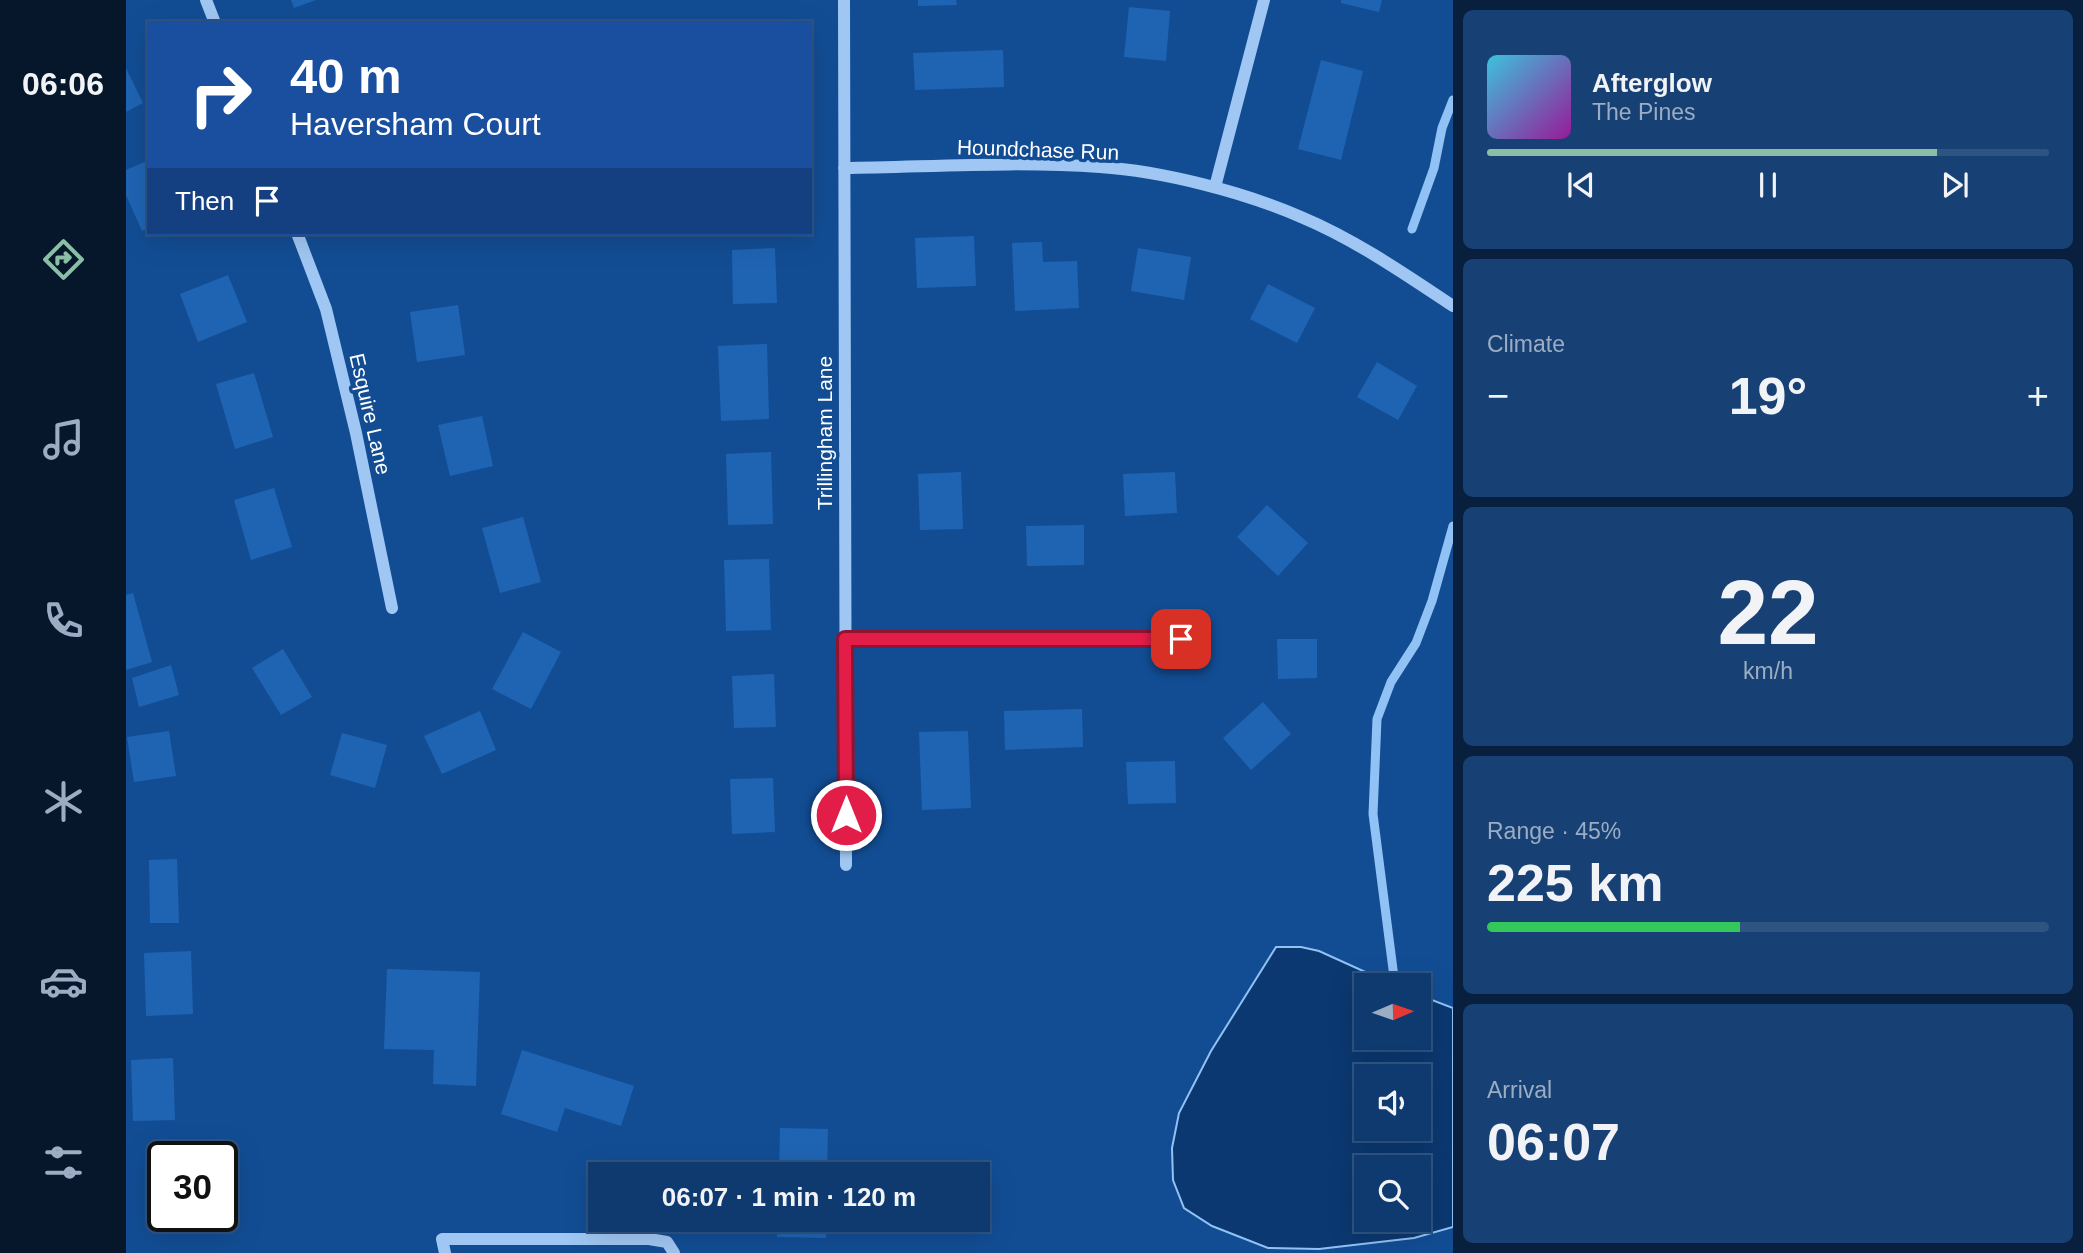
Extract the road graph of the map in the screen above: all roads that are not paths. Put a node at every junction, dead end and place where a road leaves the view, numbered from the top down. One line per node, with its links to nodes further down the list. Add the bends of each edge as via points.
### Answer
1 (206, 0): 4 (street)
2 (844, 0): 5 (street, Trillingham Lane)
3 (1264, 0): 6 (street)
4 (214, 21)
5 (844, 168): 6 (street, Houndchase Run, via 1104,167); 10 (street, Trillingham Lane)
6 (1214, 187): 8 (street, Houndchase Run, via 1301,216)
7 (298, 235): 9 (street, Esquire Lane, via 326,309)
8 (1453, 306)
9 (392, 608)
10 (845, 639): 11 (street); 12 (street, Trillingham Lane)
11 (1181, 639)
12 (846, 865)
13 (444, 1253): 14 (street, via 442,1239 649,1239 667,1242)
14 (674, 1253)

